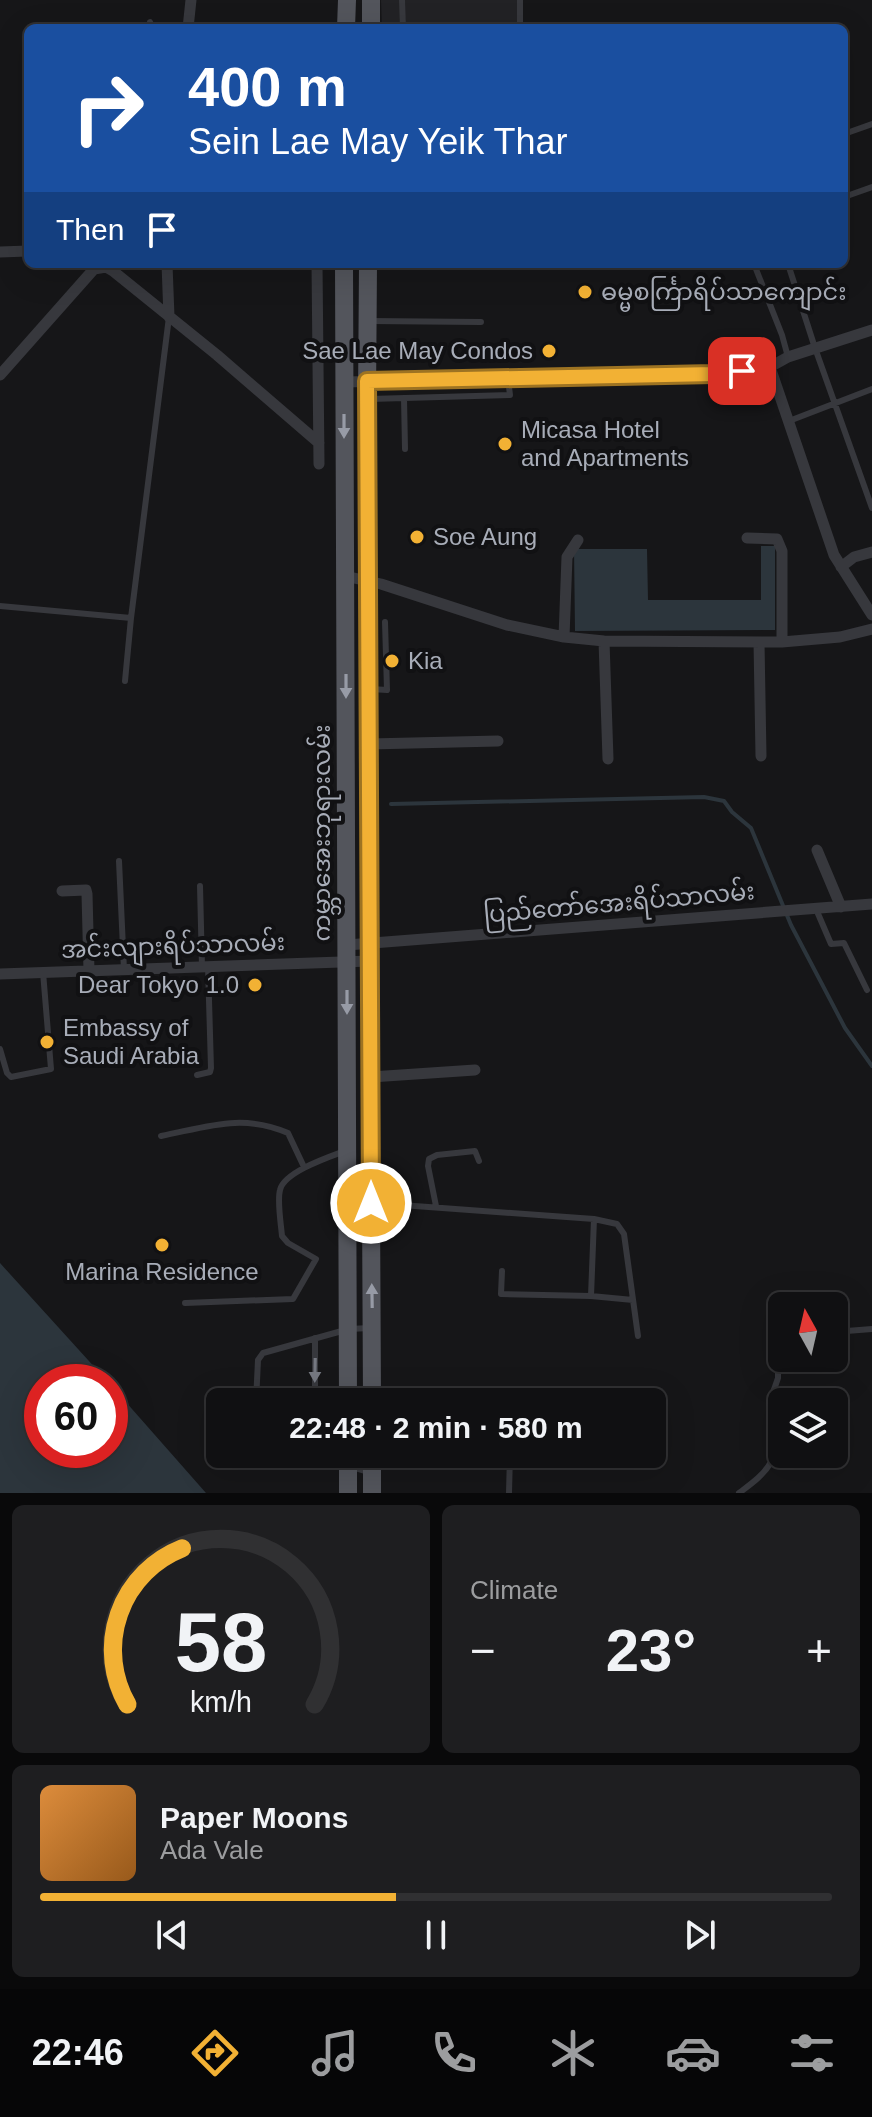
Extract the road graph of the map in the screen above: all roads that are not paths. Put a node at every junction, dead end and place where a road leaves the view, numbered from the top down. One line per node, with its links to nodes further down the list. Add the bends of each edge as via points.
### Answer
1 (191, 0): 6 (street)
2 (347, 0): 7 (main road)
3 (371, 0): 8 (main road)
4 (402, 0): 9 (lane)
5 (520, 0): 10 (lane)
6 (188, 24)
7 (346, 24)
8 (371, 24)
9 (403, 24)
10 (520, 24)
11 (872, 124): 12 (lane)
12 (848, 133)
13 (872, 187): 14 (lane)
14 (848, 196)
15 (24, 251): 16 (street)
16 (0, 252)
17 (100, 268): 32 (street)
18 (108, 268): 25 (street)
19 (167, 268): 25 (street)
20 (317, 268): 40 (street)
21 (344, 268): 34 (main road, ကမ္ဘာအေးဘုရားလမ်း)
22 (368, 268): 26 (main road, ကမ္ဘာအေးဘုရားလမ်း)
23 (756, 268): 30 (lane)
24 (789, 268): 29 (lane)
25 (169, 317): 40 (street); 52 (lane)
26 (368, 321): 27 (lane); 36 (main road, ကမ္ဘာအေးဘုရားလမ်း)
27 (481, 322)
28 (872, 330): 29 (street)
29 (815, 348): 30 (street); 38 (lane)
30 (788, 357): 31 (street)
31 (770, 367): 33 (street, via 714,374); 39 (street)
32 (0, 375)
33 (508, 379): 36 (street); 37 (lane, via 510,395)
34 (344, 382): 36 (street); 48 (main road, ကမ္ဘာအေးဘုရားလမ်း, one-way to 48)
35 (872, 389): 38 (lane)
36 (367, 390): 37 (lane); 49 (main road, ကမ္ဘာအေးဘုရားလမ်း)
37 (404, 398): 41 (lane)
38 (835, 403): 39 (lane); 43 (lane)
39 (789, 421): 47 (street)
40 (319, 443): 42 (street)
41 (405, 449)
42 (319, 464)
43 (872, 508)
44 (747, 538): 58 (street, via 777,539 782,551)
45 (578, 540): 55 (street, via 567,557)
46 (872, 552): 47 (street)
47 (841, 567): 51 (street)
48 (345, 576): 49 (street); 73 (main road, ကမ္ဘာအေးဘုရားလမ်း, one-way to 73)
49 (369, 581): 55 (street, via 507,625); 60 (main road, ကမ္ဘာအေးဘုရားလမ်း)
50 (0, 606): 52 (lane)
51 (872, 615)
52 (131, 618): 59 (lane)
53 (385, 622): 60 (lane, via 387,690)
54 (872, 629): 58 (street)
55 (564, 637): 56 (street)
56 (604, 641): 57 (street); 64 (street)
57 (759, 642): 58 (street); 63 (street)
58 (782, 642)
59 (125, 681)
60 (369, 689): 62 (main road, ကမ္ဘာအေးဘုရားလမ်း)
61 (498, 741): 62 (street)
62 (369, 744): 72 (main road, ကမ္ဘာအေးဘုရားလမ်း)
63 (761, 756)
64 (608, 759)
65 (817, 850): 70 (street)
66 (119, 861): 75 (lane)
67 (200, 886): 74 (lane)
68 (62, 891): 76 (street, via 86,890)
69 (872, 904): 70 (street, ပြည်တော်အေးရိပ်သာလမ်း)
70 (841, 907): 71 (street, ပြည်တော်အေးရိပ်သာလမ်း)
71 (816, 909): 72 (street, ပြည်တော်အေးရိပ်သာလမ်း); 79 (lane, via 831,944 844,943)
72 (370, 953): 73 (street); 73 (street); 83 (main road, ကမ္ဘာအေးဘုရားလမ်း)
73 (347, 954): 74 (street, အင်းလျားရိပ်သာလမ်း); 85 (main road, ကမ္ဘာအေးဘုရားလမ်း, one-way to 85)
74 (205, 966): 75 (street, အင်းလျားရိပ်သာလမ်း); 82 (lane, via 211,1068)
75 (124, 970): 76 (street, အင်းလျားရိပ်သာလမ်း)
76 (89, 971): 77 (street, အင်းလျားရိပ်သာလမ်း)
77 (43, 972): 78 (street, အင်းလျားရိပ်သာလမ်း); 80 (lane, via 51,1069 11,1077)
78 (0, 974)
79 (867, 990)
80 (0, 1049)
81 (475, 1070): 83 (street)
82 (197, 1075)
83 (371, 1077): 86 (main road, ကမ္ဘာအေးဘုရားလမ်း)
84 (161, 1136): 88 (lane, via 235,1121 258,1123 288,1133)
85 (348, 1149): 86 (main road); 88 (lane); 97 (main road, ကမ္ဘာအေးဘုရားလမ်း)
86 (371, 1149): 89 (main road, ကမ္ဘာအေးဘုရားလမ်း)
87 (479, 1161): 90 (lane, via 475,1151 429,1159)
88 (304, 1167): 95 (lane, via 279,1191 282,1236 316,1259 293,1299)
89 (371, 1203): 90 (lane); 96 (main road, ကမ္ဘာအေးဘုရားလမ်း, one-way to 89)
90 (436, 1206): 91 (lane)
91 (594, 1219): 93 (lane); 94 (lane, via 617,1224 624,1234)
92 (502, 1271): 93 (lane, via 501,1294)
93 (591, 1296): 94 (lane)
94 (633, 1300): 100 (lane)
95 (185, 1303)
96 (373, 1328): 97 (lane); 106 (main road, ကမ္ဘာအေးဘုရားလမ်း)
97 (349, 1329): 101 (lane); 105 (main road, ကမ္ဘာအေးဘုရားလမ်း)
98 (872, 1329): 99 (lane)
99 (848, 1331)
100 (638, 1336)
101 (315, 1338): 103 (lane, via 263,1353); 104 (lane, one-way to 104)
102 (778, 1372): 115 (lane, via 769,1404 771,1462)
103 (257, 1388)
104 (315, 1388)
105 (348, 1388)
106 (372, 1388)
107 (348, 1468): 112 (main road)
108 (362, 1468): 111 (lane)
109 (372, 1468): 111 (main road)
110 (510, 1468): 114 (lane)
111 (372, 1474): 113 (main road)
112 (348, 1493)
113 (372, 1493)
114 (509, 1493)
115 (739, 1493)

